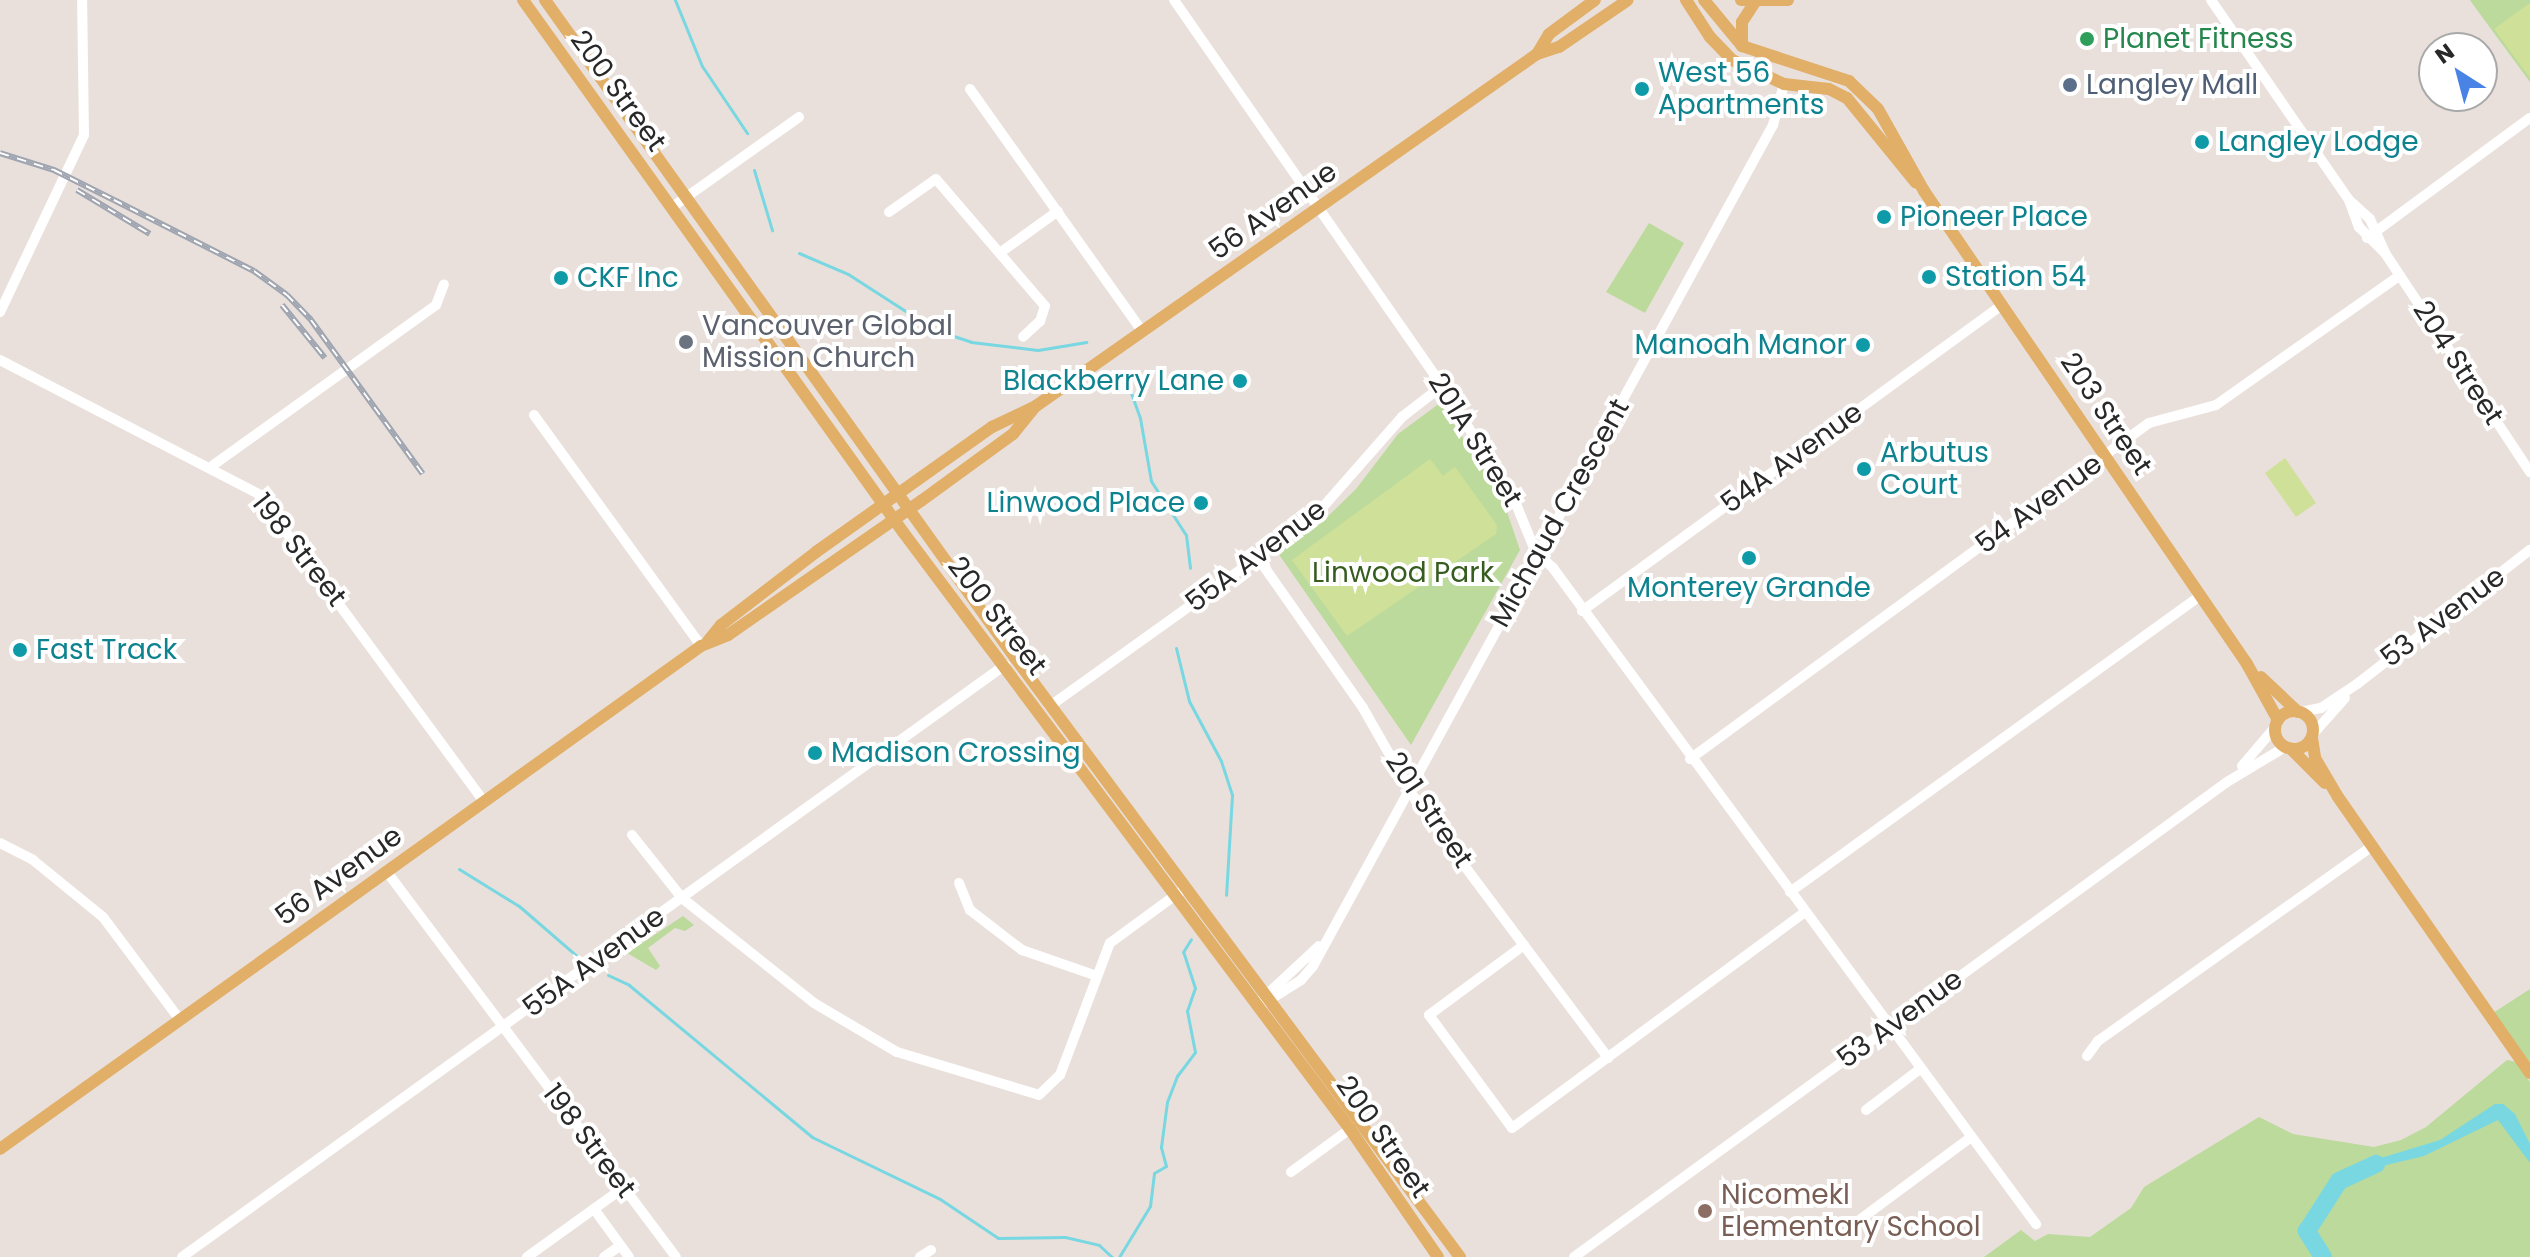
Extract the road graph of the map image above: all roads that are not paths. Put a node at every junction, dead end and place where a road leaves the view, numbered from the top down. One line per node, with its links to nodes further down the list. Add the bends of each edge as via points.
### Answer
1 (82, 0): 34 (street, via 84,135)
2 (523, 0): 24 (main road, 200 Street)
3 (545, 0): 21 (main road, 200 Street)
4 (1174, 0): 23 (street, 201A Street)
5 (1595, 0): 13 (main road, 56 Avenue, via 1549,34)
6 (1628, 0): 13 (main road, 56 Avenue, via 1559,47)
7 (1686, 0): 14 (main road, 203 Street, via 1732,60)
8 (1704, 0): 12 (main road)
9 (1788, 0): 11 (main road)
10 (2211, 0): 22 (street, 204 Street)
11 (1748, 1): 12 (main road)
12 (1742, 46): 19 (main road, 203 Street, via 1849,81)
13 (1537, 54): 23 (main road, 56 Avenue)
14 (1784, 84): 18 (main road, 203 Street, via 1839,92); 48 (street, Michaud Crescent, via 1773,125)
15 (970, 89): 25 (street)
16 (799, 117): 21 (street)
17 (2530, 118): 27 (street)
18 (1870, 123): 19 (main road); 20 (main road, 203 Street)
19 (1890, 128): 20 (main road, 203 Street)
20 (1924, 191): 33 (main road, 203 Street)
21 (686, 197): 24 (street); 44 (main road, 200 Street)
22 (2349, 200): 27 (street, 204 Street); 28 (street, 204 Street)
23 (1320, 207): 35 (main road, 56 Avenue); 38 (street, 201A Street)
24 (671, 208): 45 (main road, 200 Street)
25 (1058, 211): 29 (street); 35 (street)
26 (889, 212): 29 (street, via 936,179 982,238)
27 (2378, 230): 28 (street); 30 (street, 204 Street)
28 (2367, 238): 30 (street, 204 Street)
29 (1001, 252): 36 (street, via 1045,306 1040,321)
30 (2385, 253): 31 (street, 204 Street)
31 (2400, 275): 41 (street, 54 Avenue, via 2216,405 2149,423); 43 (street, 204 Street)
32 (444, 284): 42 (street, via 436,305)
33 (2002, 305): 41 (main road, 203 Street); 54 (street, 54A Avenue)
34 (0, 312)
35 (1143, 332): 39 (main road, 56 Avenue)
36 (1023, 337)
37 (0, 360): 42 (street, 198 Street)
38 (1442, 386): 48 (street, 201A Street, via 1514,499); 50 (street, 55A Avenue, via 1402,417 1315,516)
39 (1036, 406): 44 (main road, 56 Avenue, via 992,427); 46 (main road, 56 Avenue, via 1013,434)
40 (534, 415): 55 (street)
41 (2105, 455): 53 (main road, 203 Street); 64 (street, 54 Avenue)
42 (212, 466): 68 (street, 198 Street, via 251,488 274,510)
43 (2530, 472)
44 (898, 494): 45 (main road, 56 Avenue); 46 (main road, 200 Street)
45 (884, 504): 47 (main road, 200 Street); 51 (main road, 56 Avenue)
46 (909, 510): 47 (main road, 56 Avenue); 59 (main road, 200 Street)
47 (894, 519): 52 (main road, 56 Avenue); 57 (main road, 200 Street)
48 (1536, 553): 54 (street, 201A Street); 66 (street, Michaud Crescent)
49 (2530, 553): 58 (street, 53 Avenue)
50 (1258, 558): 59 (street, 55A Avenue); 66 (street, 201 Street, via 1363,708)
51 (795, 568): 52 (main road, via 790,581); 55 (main road, 56 Avenue)
52 (794, 590): 55 (main road, 56 Avenue, via 728,635)
53 (2200, 596): 56 (main road, 203 Street); 75 (street)
54 (1582, 611): 64 (street, 201A Street)
55 (704, 644): 68 (main road, 56 Avenue)
56 (2247, 664): 60 (main road, 203 Street); 61 (main road, 203 Street)
57 (1005, 665): 74 (main road, 200 Street); 76 (street, 55A Avenue)
58 (2357, 684): 60 (street, 53 Avenue, via 2321,708); 62 (street, 53 Avenue)
59 (1050, 706): 74 (main road, 200 Street)
60 (2299, 712): 61 (main road); 62 (main road, via 2310,720)
61 (2277, 723): 63 (main road); 65 (street, 53 Avenue)
62 (2312, 736): 63 (main road, via 2303,747); 67 (main road, via 2315,758)
63 (2288, 748): 65 (street, 53 Avenue); 67 (main road)
64 (1690, 759): 75 (street, 201A Street)
65 (2227, 782): 83 (street, 53 Avenue)
66 (1407, 787): 78 (street, 201 Street); 80 (street, Michaud Crescent, via 1301,980)
67 (2338, 797): 71 (main road)
68 (484, 802): 72 (main road, 56 Avenue)
69 (632, 835): 76 (street)
70 (0, 843): 81 (street, via 33,860 103,917)
71 (2372, 846): 84 (street, via 2098,1041); 87 (main road)
72 (387, 872): 81 (main road, 56 Avenue); 82 (street, 198 Street)
73 (959, 883): 79 (street, via 970,910 1022,950)
74 (1180, 891): 79 (street, via 1110,943); 80 (main road, 200 Street)
75 (1790, 892): 77 (street, 201A Street)
76 (682, 898): 79 (street, via 814,1003 897,1052 1030,1095 1054,1085); 82 (street, 55A Avenue)
77 (1805, 912): 83 (street, 201A Street); 85 (street)
78 (1524, 945): 85 (street, 201 Street); 85 (street, via 1429,1015 1512,1128)
79 (1097, 976)
80 (1264, 1000): 89 (main road, 200 Street)
81 (180, 1020): 91 (main road, 56 Avenue)
82 (503, 1027): 93 (street, 198 Street); 99 (street, 55A Avenue)
83 (1889, 1027): 86 (street, 201A Street); 107 (street, 53 Avenue)
84 (2087, 1056)
85 (1608, 1058)
86 (1920, 1069): 88 (street); 90 (street, 201A Street)
87 (2530, 1073)
88 (1866, 1110)
89 (1355, 1126): 92 (street); 105 (main road, 200 Street); 106 (main road, 200 Street)
90 (1971, 1137): 95 (street); 96 (street, 201A Street)
91 (0, 1149)
92 (1291, 1172)
93 (623, 1188): 94 (street); 103 (street, 198 Street)
94 (594, 1209): 97 (street); 100 (street)
95 (1854, 1224)
96 (2036, 1224)
97 (620, 1246): 101 (street); 102 (street)
98 (931, 1250): 104 (street)
99 (182, 1257)
100 (527, 1257)
101 (604, 1257)
102 (629, 1257)
103 (676, 1257)
104 (920, 1257)
105 (1438, 1257)
106 (1460, 1257)
107 (1574, 1257)

